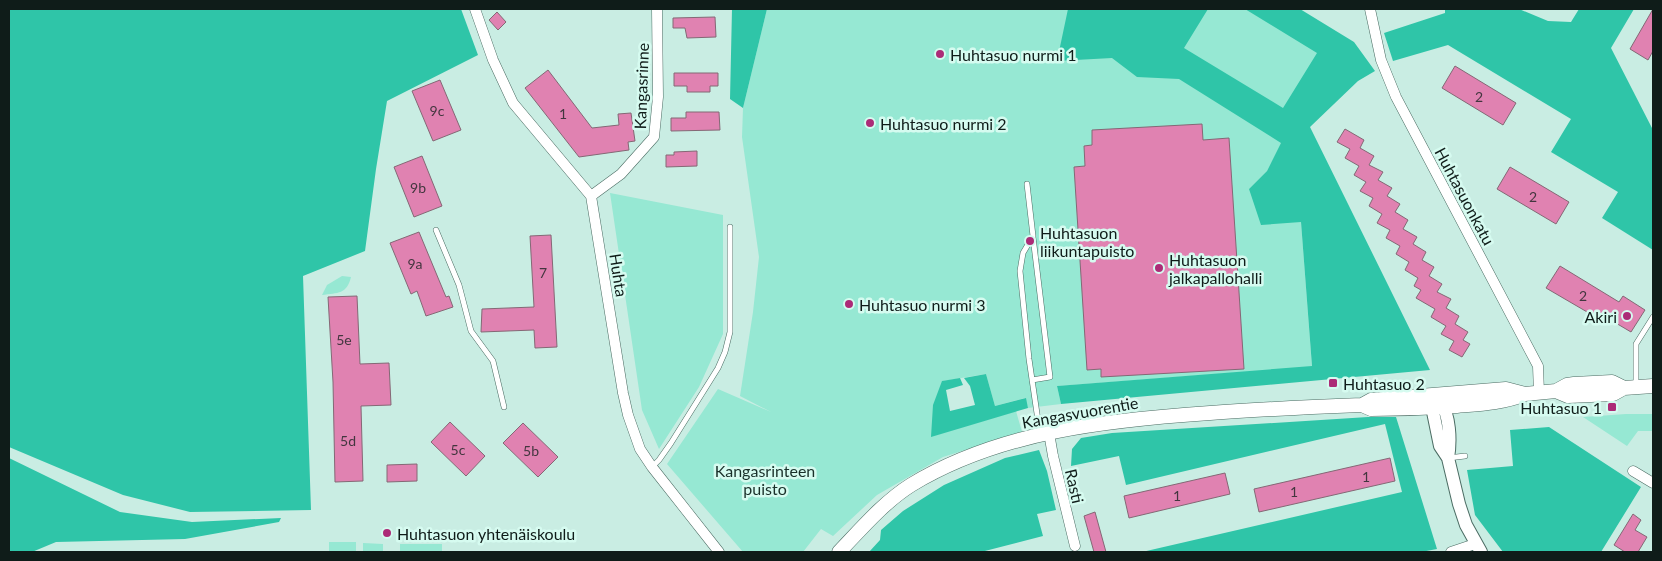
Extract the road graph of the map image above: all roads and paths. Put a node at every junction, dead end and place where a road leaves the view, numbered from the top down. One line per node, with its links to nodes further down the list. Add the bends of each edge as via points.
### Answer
1 (475, 9): 5 (street, via 513,103)
2 (657, 9): 5 (street, Kangasrinne, via 658,97 654,137 621,174)
3 (1370, 9): 13 (street, Huhtasuonkatu, via 1381,60 1396,97 1538,366)
4 (1027, 184): 8 (lane)
5 (591, 196): 19 (street, Huhta, via 628,415 640,449)
6 (730, 228): 19 (lane, via 730,332 725,352 676,436)
7 (436, 230): 15 (lane, via 459,285 472,331 493,361)
8 (1033, 236): 10 (lane, via 1023,253 1020,271); 10 (lane, via 1050,376)
9 (1653, 316): 12 (lane, via 1636,344)
10 (1032, 380): 16 (lane)
11 (1653, 386): 12 (main road, Kangasvuorentie)
12 (1630, 387): 13 (main road, Kangasvuorentie, via 1612,382 1574,384 1556,392)
13 (1532, 393): 14 (main road, Kangasvuorentie, via 1492,403)
14 (1438, 403): 16 (main road, Kangasvuorentie, via 1371,400 1362,405 1126,420); 18 (street, via 1450,444)
15 (504, 407)
16 (1044, 434): 22 (street, Rasti, via 1053,456); 25 (main road, Kangasvuorentie, via 970,456 910,486)
17 (1465, 456): 18 (lane)
18 (1448, 458): 23 (street, via 1466,525)
19 (652, 467): 24 (street, Huhta)
20 (1633, 471): 21 (street)
21 (1653, 483)
22 (1074, 546)
23 (1478, 548): 26 (street)
24 (719, 552)
25 (839, 552)
26 (1451, 552)

